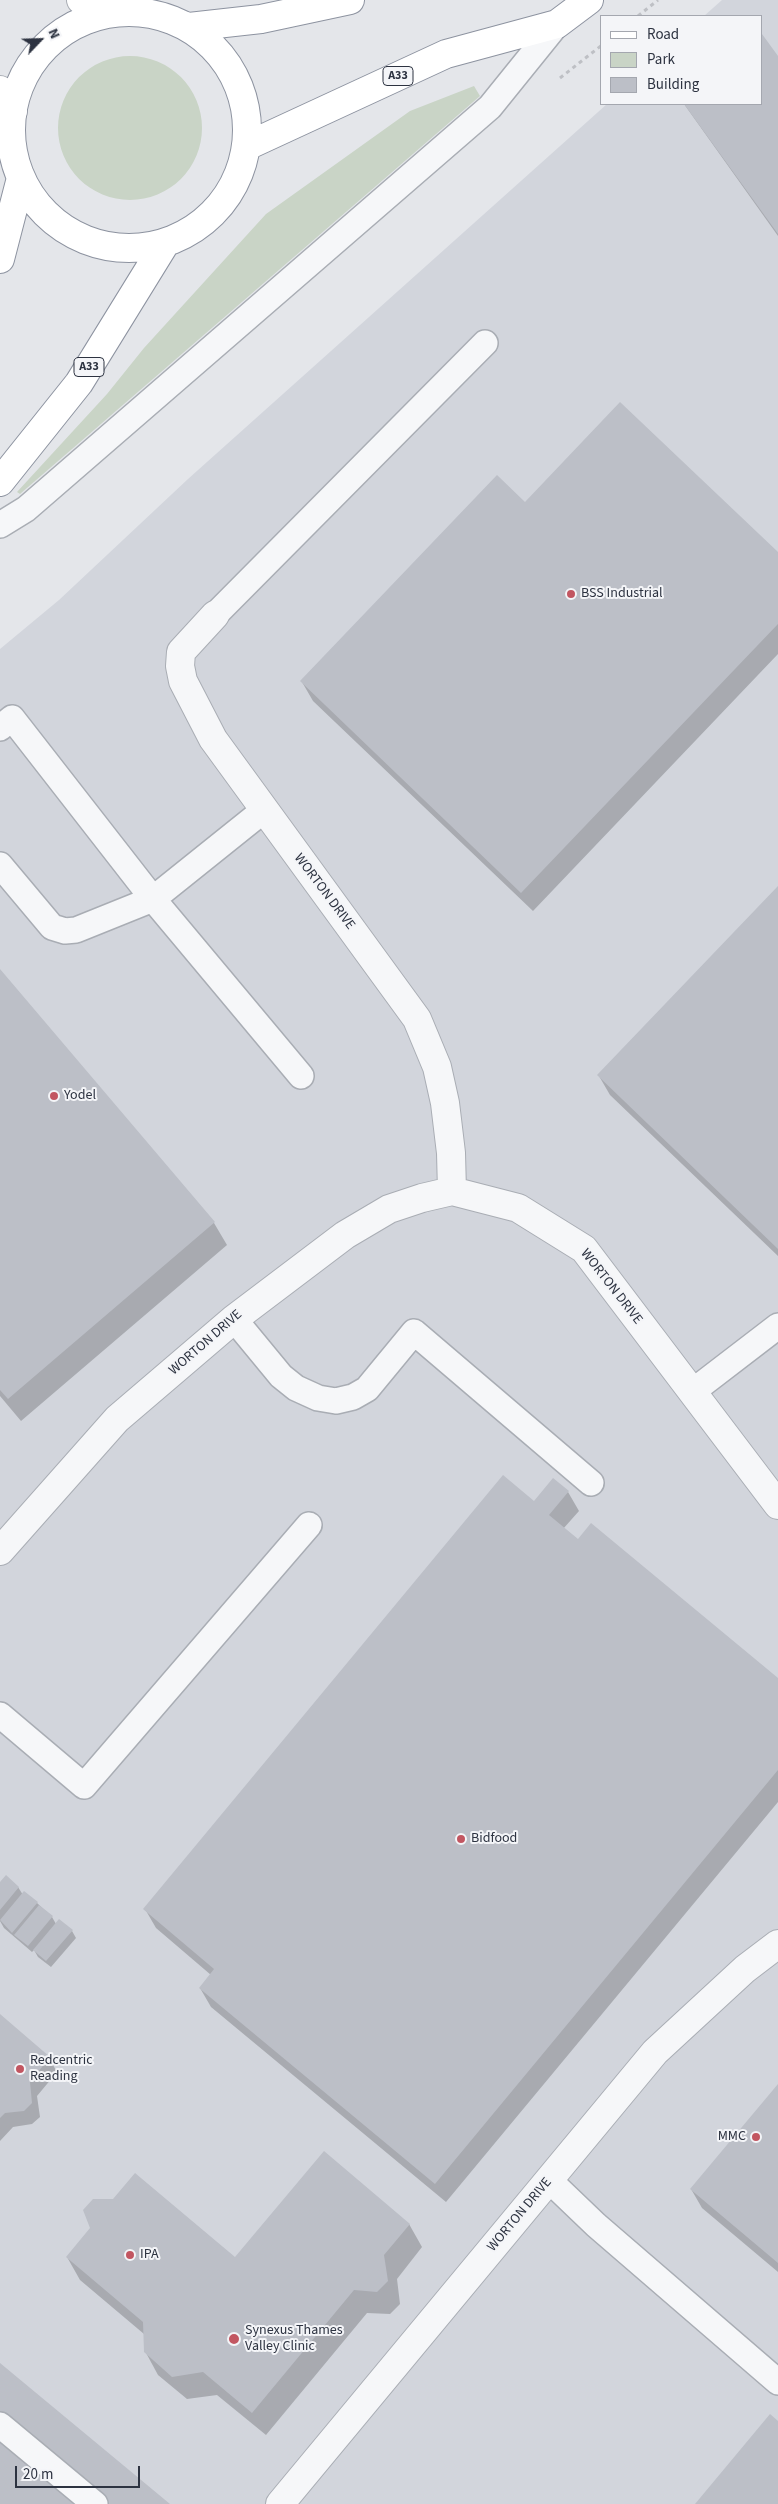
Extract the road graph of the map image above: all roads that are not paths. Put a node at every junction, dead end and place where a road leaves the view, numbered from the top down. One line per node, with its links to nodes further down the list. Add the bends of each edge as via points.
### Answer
1 (350, 0): 5 (highway, via 261,19)
2 (589, 0): 4 (highway, A33)
3 (93, 7): 5 (highway, via 148,12); 6 (highway, via 78,23 54,38 34,59)
4 (557, 24): 7 (highway, A33, via 446,54); 13 (lane, via 490,107 26,509)
5 (188, 27): 7 (highway, via 211,44 229,66 241,90 247,118)
6 (6, 100): 8 (highway, via 12,145)
7 (247, 146): 9 (highway, via 233,188 220,206 204,222)
8 (21, 178): 9 (highway, via 46,214 82,238 123,248); 10 (highway)
9 (166, 242): 12 (highway, A33, via 79,383)
10 (0, 258)
11 (485, 342): 14 (lane)
12 (0, 482)
13 (0, 525)
14 (215, 614): 16 (street, WORTON DRIVE, via 181,652 183,681 213,739)
15 (0, 728): 18 (lane, via 12,718)
16 (264, 810): 18 (lane); 20 (street, WORTON DRIVE, via 417,1019 437,1067 445,1103)
17 (0, 865): 18 (lane, via 52,927 65,931 76,930)
18 (153, 899): 19 (lane)
19 (300, 1076)
20 (452, 1191): 21 (street, WORTON DRIVE, via 389,1209 345,1235); 23 (street, WORTON DRIVE, via 518,1208 584,1249)
21 (234, 1318): 24 (lane, via 281,1376 296,1388 318,1398 336,1401 367,1389 414,1332); 27 (street, WORTON DRIVE, via 117,1419)
22 (778, 1326): 23 (lane)
23 (692, 1392): 25 (street, WORTON DRIVE)
24 (591, 1483)
25 (778, 1505)
26 (309, 1525): 28 (lane, via 84,1786)
27 (0, 1551)
28 (0, 1715)
29 (778, 1944): 30 (street, WORTON DRIVE, via 745,1969 655,2052)
30 (549, 2180): 31 (lane, via 596,2225); 34 (street, WORTON DRIVE)
31 (778, 2382)
32 (0, 2425): 33 (lane)
33 (95, 2504)
34 (280, 2504)

